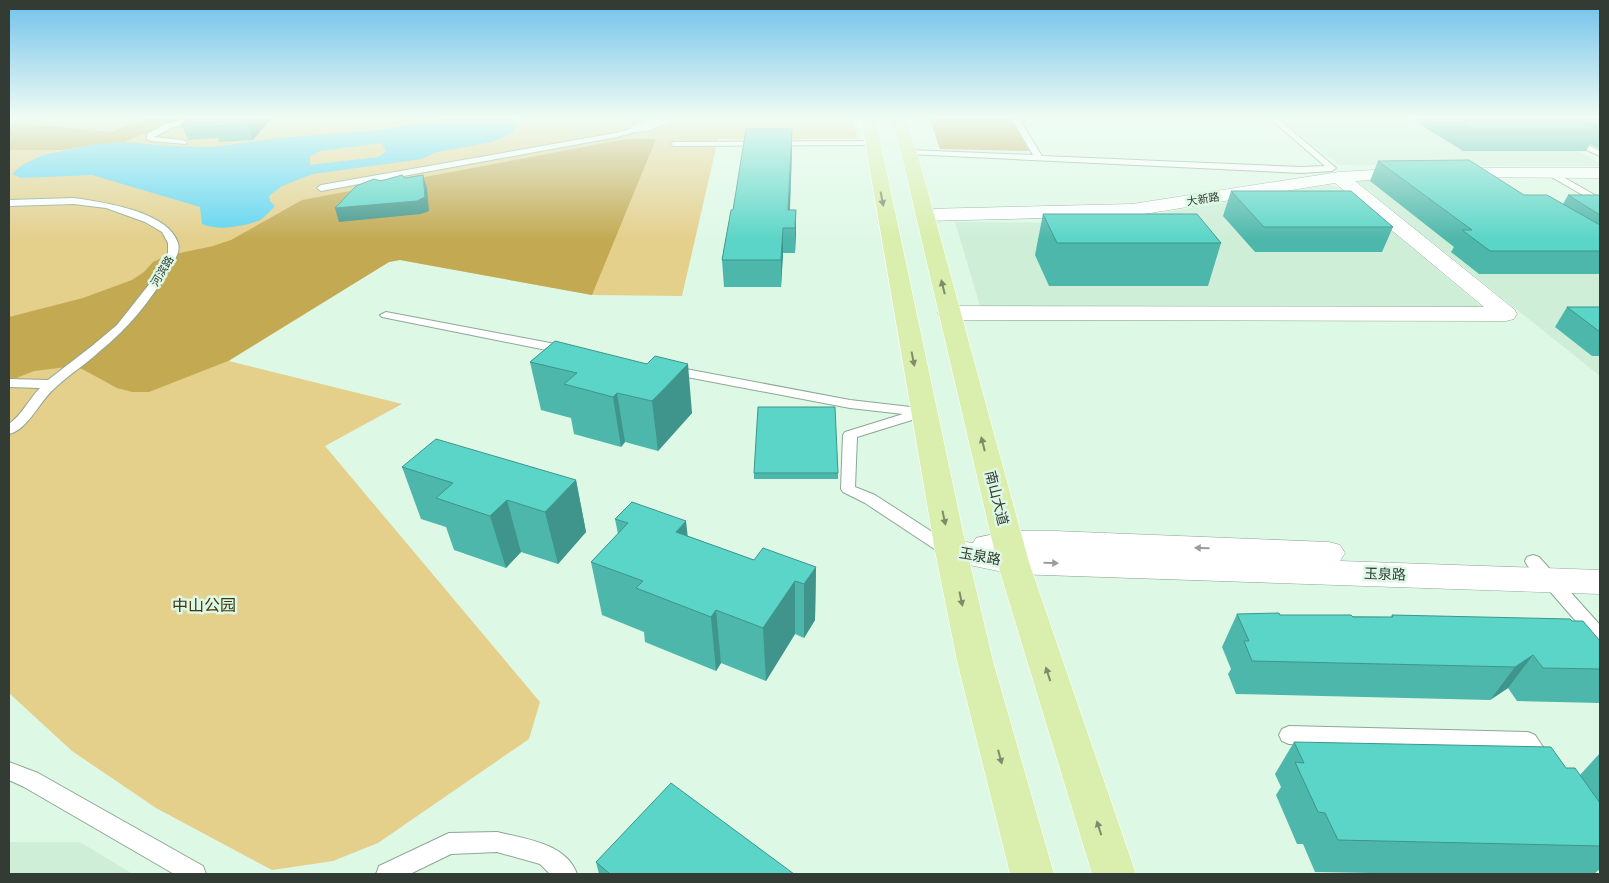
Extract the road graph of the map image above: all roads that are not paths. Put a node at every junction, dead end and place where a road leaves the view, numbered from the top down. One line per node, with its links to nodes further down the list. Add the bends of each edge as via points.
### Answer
1 (487, 158): 9 (lane)
2 (875, 158): 19 (main road, one-way to 19)
3 (910, 158): 12 (main road, 南山大道)
4 (1044, 158): 5 (lane, via 1301,170 1332,168)
5 (1321, 158)
6 (1551, 173): 7 (street, 大新路); 8 (street, 大新路); 10 (lane)
7 (1600, 173)
8 (1338, 177): 12 (street, 大新路, via 1114,212); 13 (street, via 1506,314)
9 (321, 188)
10 (1600, 202)
11 (9, 203): 18 (lane, 河滨路, via 74,201 108,205 166,230 173,243 174,253 166,267 121,326)
12 (925, 215): 13 (main road, 南山大道, one-way to 12)
13 (950, 313): 23 (main road, 南山大道, one-way to 13)
14 (386, 315): 15 (lane)
15 (579, 352)
16 (656, 367): 19 (lane, via 850,404)
17 (9, 383): 18 (lane)
18 (51, 384): 20 (lane, 河滨路)
19 (923, 412): 22 (main road, one-way to 22); 22 (lane, via 850,435 848,489)
20 (15, 421): 21 (lane)
21 (9, 430)
22 (951, 552): 23 (street, 玉泉路); 34 (main road, one-way to 34, via 975,661)
23 (1010, 552): 25 (street, 玉泉路); 35 (main road, 南山大道, one-way to 23)
24 (1600, 563): 25 (street, 玉泉路)
25 (1542, 570): 26 (street, 玉泉路); 27 (lane)
26 (1600, 582)
27 (1600, 637)
28 (1289, 735): 30 (lane, via 1528,741)
29 (9, 771): 31 (lane, via 31,780)
30 (1556, 781)
31 (195, 874)
32 (387, 874): 33 (lane, via 449,844 497,842 546,855)
33 (566, 874)
34 (1032, 874)
35 (1114, 874)

